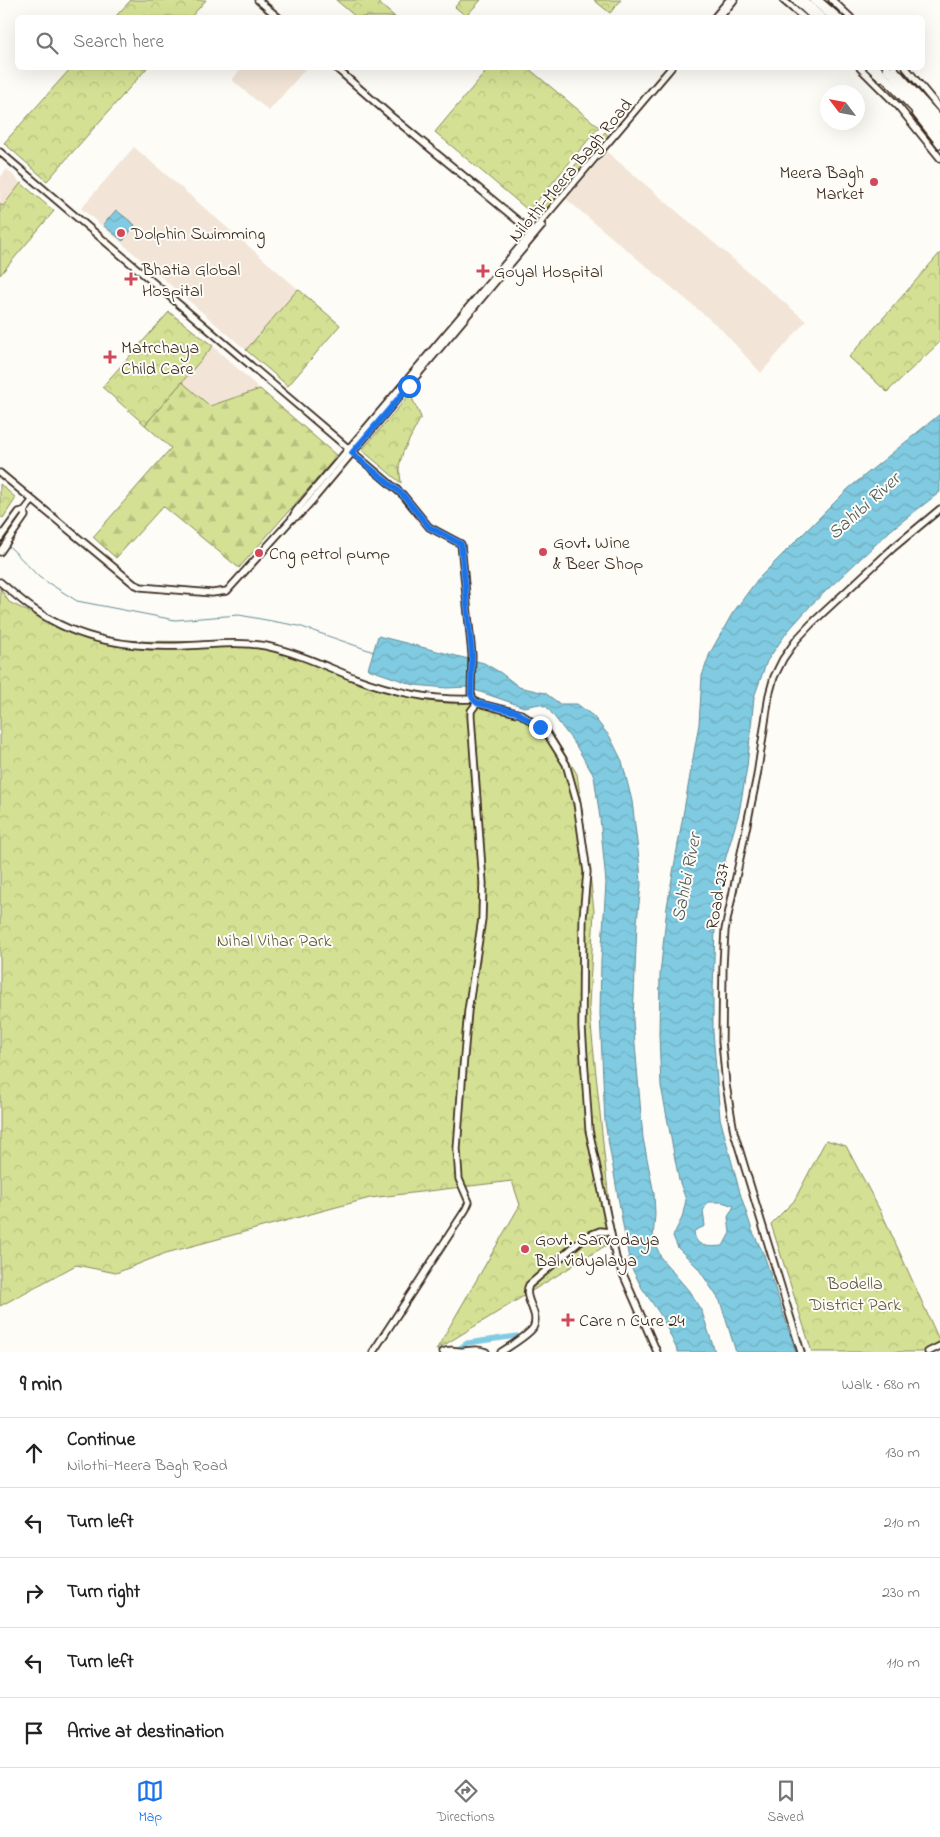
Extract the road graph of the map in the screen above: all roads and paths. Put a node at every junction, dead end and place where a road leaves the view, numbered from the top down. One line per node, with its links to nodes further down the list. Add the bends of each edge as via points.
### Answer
1 (258, 0): 10 (street)
2 (728, 0): 11 (street)
3 (734, 0): 12 (street)
4 (784, 0): 13 (street)
5 (794, 0): 14 (street)
6 (802, 0): 15 (main road)
7 (814, 0): 16 (main road)
8 (819, 0): 17 (street)
9 (832, 0): 18 (street)
10 (276, 15)
11 (716, 15)
12 (722, 15)
13 (801, 15)
14 (811, 15)
15 (819, 15)
16 (834, 15)
17 (835, 15)
18 (848, 15)
19 (338, 70): 36 (street)
20 (669, 70): 36 (street, Nilothi-Meera Bagh Road)
21 (674, 70): 36 (street, Nilothi-Meera Bagh Road)
22 (862, 70): 35 (street, via 898,106)
23 (872, 70): 33 (street)
24 (878, 70): 32 (main road)
25 (889, 70): 31 (main road)
26 (896, 70): 28 (street)
27 (907, 70): 28 (street)
28 (923, 94): 29 (street); 30 (street)
29 (940, 109)
30 (940, 119)
31 (940, 127)
32 (940, 138)
33 (940, 145)
34 (0, 152): 37 (street)
35 (940, 158)
36 (533, 233): 37 (street, Nilothi-Meera Bagh Road)
37 (350, 451): 39 (street, Nilothi-Meera Bagh Road, via 231,588 212,594 134,584); 45 (street, via 403,495 429,527 461,544)
38 (0, 473): 39 (street, Nilothi-Meera Bagh Road)
39 (32, 501): 41 (street)
40 (940, 509): 54 (street, Road 237, via 810,624 777,671 769,695 757,776 725,930 722,1041 734,1132)
41 (24, 511): 42 (street, via 19,512); 43 (street, via 25,516)
42 (0, 538)
43 (0, 552)
44 (0, 582): 45 (street, via 54,622 101,640 145,646 249,644 303,656 404,693 442,700)
45 (474, 698): 46 (street, via 521,714 546,732 566,764 577,803 587,872 583,918 582,1028 588,1122); 49 (street, via 471,717 483,884 482,919 464,1058 457,1149 459,1179 469,1202)
46 (610, 1232): 52 (street, via 600,1231 585,1237 529,1285 527,1294 535,1323 532,1330); 53 (street, via 616,1258)
47 (940, 1346): 55 (street)
48 (459, 1351): 50 (street); 51 (street, via 478,1349)
49 (373, 1352)
50 (443, 1352)
51 (486, 1352)
52 (501, 1352)
53 (657, 1352)
54 (800, 1352)
55 (928, 1352)

